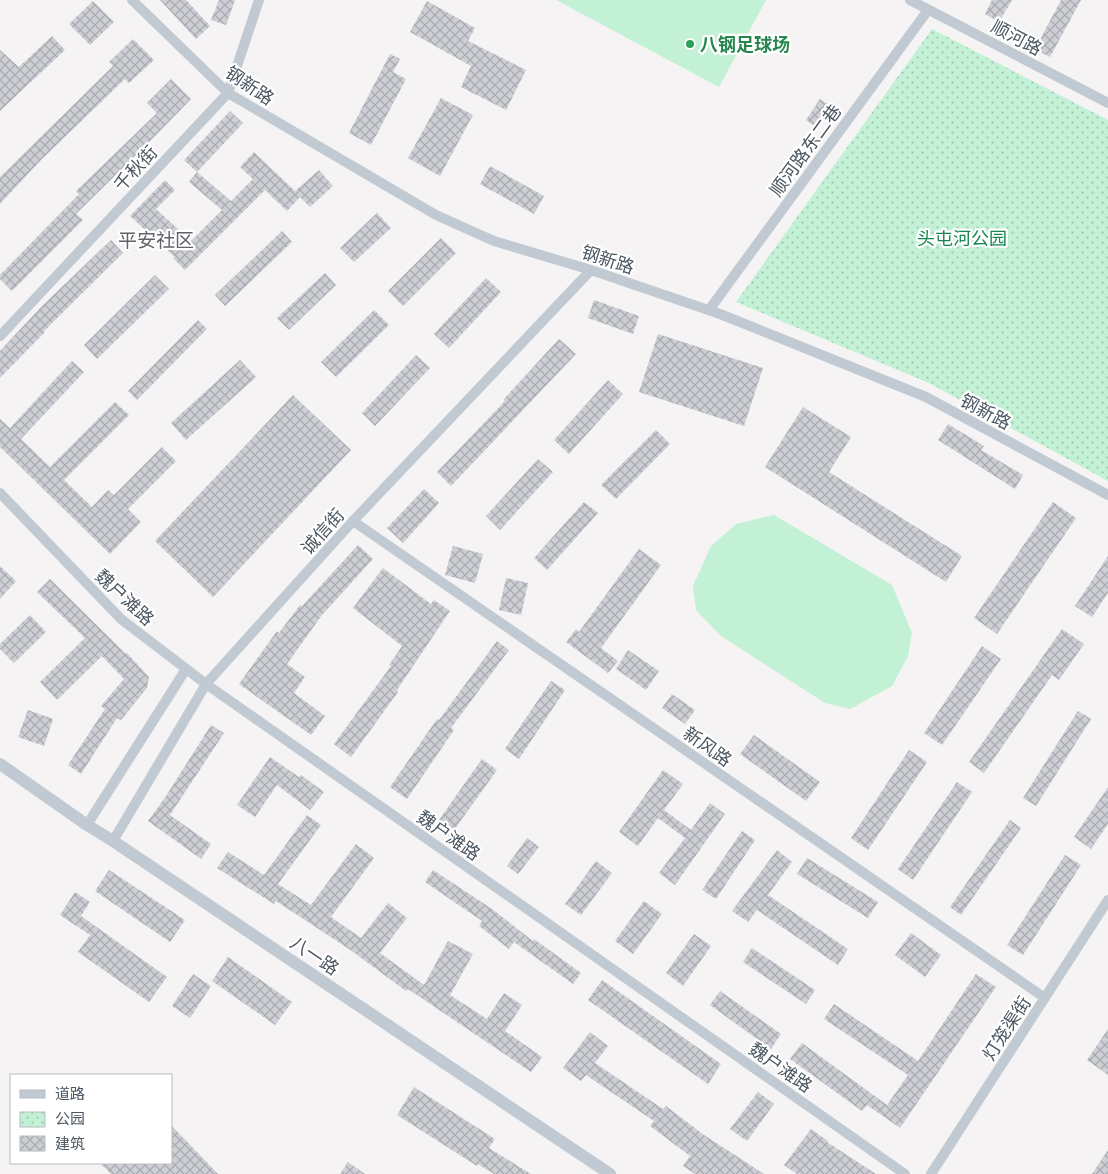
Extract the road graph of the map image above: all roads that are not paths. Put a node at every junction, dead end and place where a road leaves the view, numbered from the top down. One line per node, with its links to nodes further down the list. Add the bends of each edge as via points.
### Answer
1 (132, 0): 5 (street, 钢新路)
2 (259, 0): 5 (street, 千秋街)
3 (910, 0): 4 (street, 顺河路)
4 (928, 10): 6 (street, 顺河路); 8 (street, 顺河路东二巷)
5 (228, 93): 7 (street, 钢新路, via 436,215 494,242); 9 (street, 千秋街)
6 (1108, 103)
7 (590, 270): 8 (street, 钢新路); 12 (street, 诚信街)
8 (709, 310): 11 (street, 钢新路, via 926,397)
9 (0, 336)
10 (0, 493): 13 (street, 魏户滩路, via 121,619)
11 (1108, 495)
12 (353, 521): 14 (street, 诚信街); 19 (street, 新风路)
13 (186, 669): 14 (street, 魏户滩路); 16 (street)
14 (206, 684): 17 (street, 诚信街); 21 (street, 魏户滩路)
15 (0, 764): 16 (street, 八一路)
16 (87, 825): 17 (street, 八一路)
17 (113, 841): 20 (street, 八一路)
18 (1108, 900): 19 (street, 灯笼渠街)
19 (1044, 998): 22 (street, 灯笼渠街)
20 (610, 1174)
21 (905, 1174)
22 (931, 1174)

